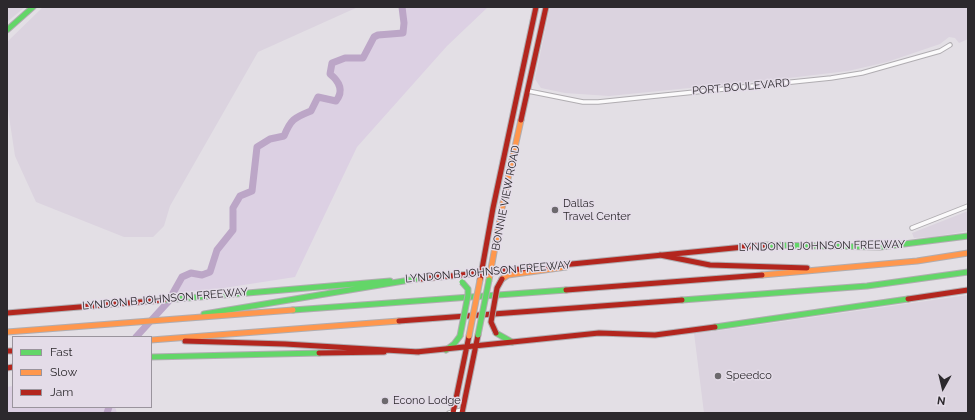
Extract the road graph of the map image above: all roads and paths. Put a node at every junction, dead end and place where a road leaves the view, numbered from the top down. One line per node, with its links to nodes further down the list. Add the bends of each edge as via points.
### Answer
1 (32, 7): 4 (main road)
2 (536, 7): 6 (main road, BONNIE VIEW ROAD)
3 (546, 7): 7 (main road, BONNIE VIEW ROAD)
4 (7, 30)
5 (950, 45): 7 (street, PORT BOULEVARD, via 940,51 862,73 798,82 598,102 583,102)
6 (519, 89): 7 (main road); 9 (main road, BONNIE VIEW ROAD)
7 (528, 91): 10 (main road, BONNIE VIEW ROAD)
8 (968, 206): 11 (street)
9 (493, 208): 10 (main road); 18 (main road, BONNIE VIEW ROAD)
10 (502, 210): 17 (main road, BONNIE VIEW ROAD)
11 (912, 228)
12 (968, 236): 14 (main road, LYNDON B JOHNSON FREEWAY, via 880,247 753,245)
13 (968, 253): 16 (main road, LYNDON B JOHNSON FREEWAY, via 895,264)
14 (660, 255): 15 (main road, LYNDON B JOHNSON FREEWAY); 16 (main road, via 710,265)
15 (589, 263): 17 (main road, LYNDON B JOHNSON FREEWAY); 28 (main road, bridge, via 508,274 502,279 497,288 491,322 496,333)
16 (837, 269): 24 (main road, LYNDON B JOHNSON FREEWAY)
17 (491, 271): 18 (main road, LYNDON B JOHNSON FREEWAY); 29 (main road, BONNIE VIEW ROAD, bridge)
18 (482, 272): 20 (main road, LYNDON B JOHNSON FREEWAY); 30 (main road, BONNIE VIEW ROAD, bridge)
19 (968, 272): 26 (main road, via 867,286)
20 (450, 275): 21 (main road, LYNDON B JOHNSON FREEWAY); 31 (main road, bridge, via 462,282 468,289 468,295 460,336)
21 (422, 278): 23 (main road, LYNDON B JOHNSON FREEWAY); 24 (main road)
22 (968, 290): 28 (main road, via 655,335 599,333)
23 (7, 313)
24 (167, 321): 25 (main road, LYNDON B JOHNSON FREEWAY)
25 (7, 332)
26 (152, 340)
27 (152, 340): 32 (main road)
28 (513, 342): 29 (main road)
29 (475, 347): 30 (main road); 34 (main road, BONNIE VIEW ROAD)
30 (466, 348): 31 (main road); 35 (main road, BONNIE VIEW ROAD)
31 (445, 350): 32 (main road)
32 (419, 352): 33 (main road)
33 (152, 357)
34 (462, 411): 35 (street)
35 (452, 413)

